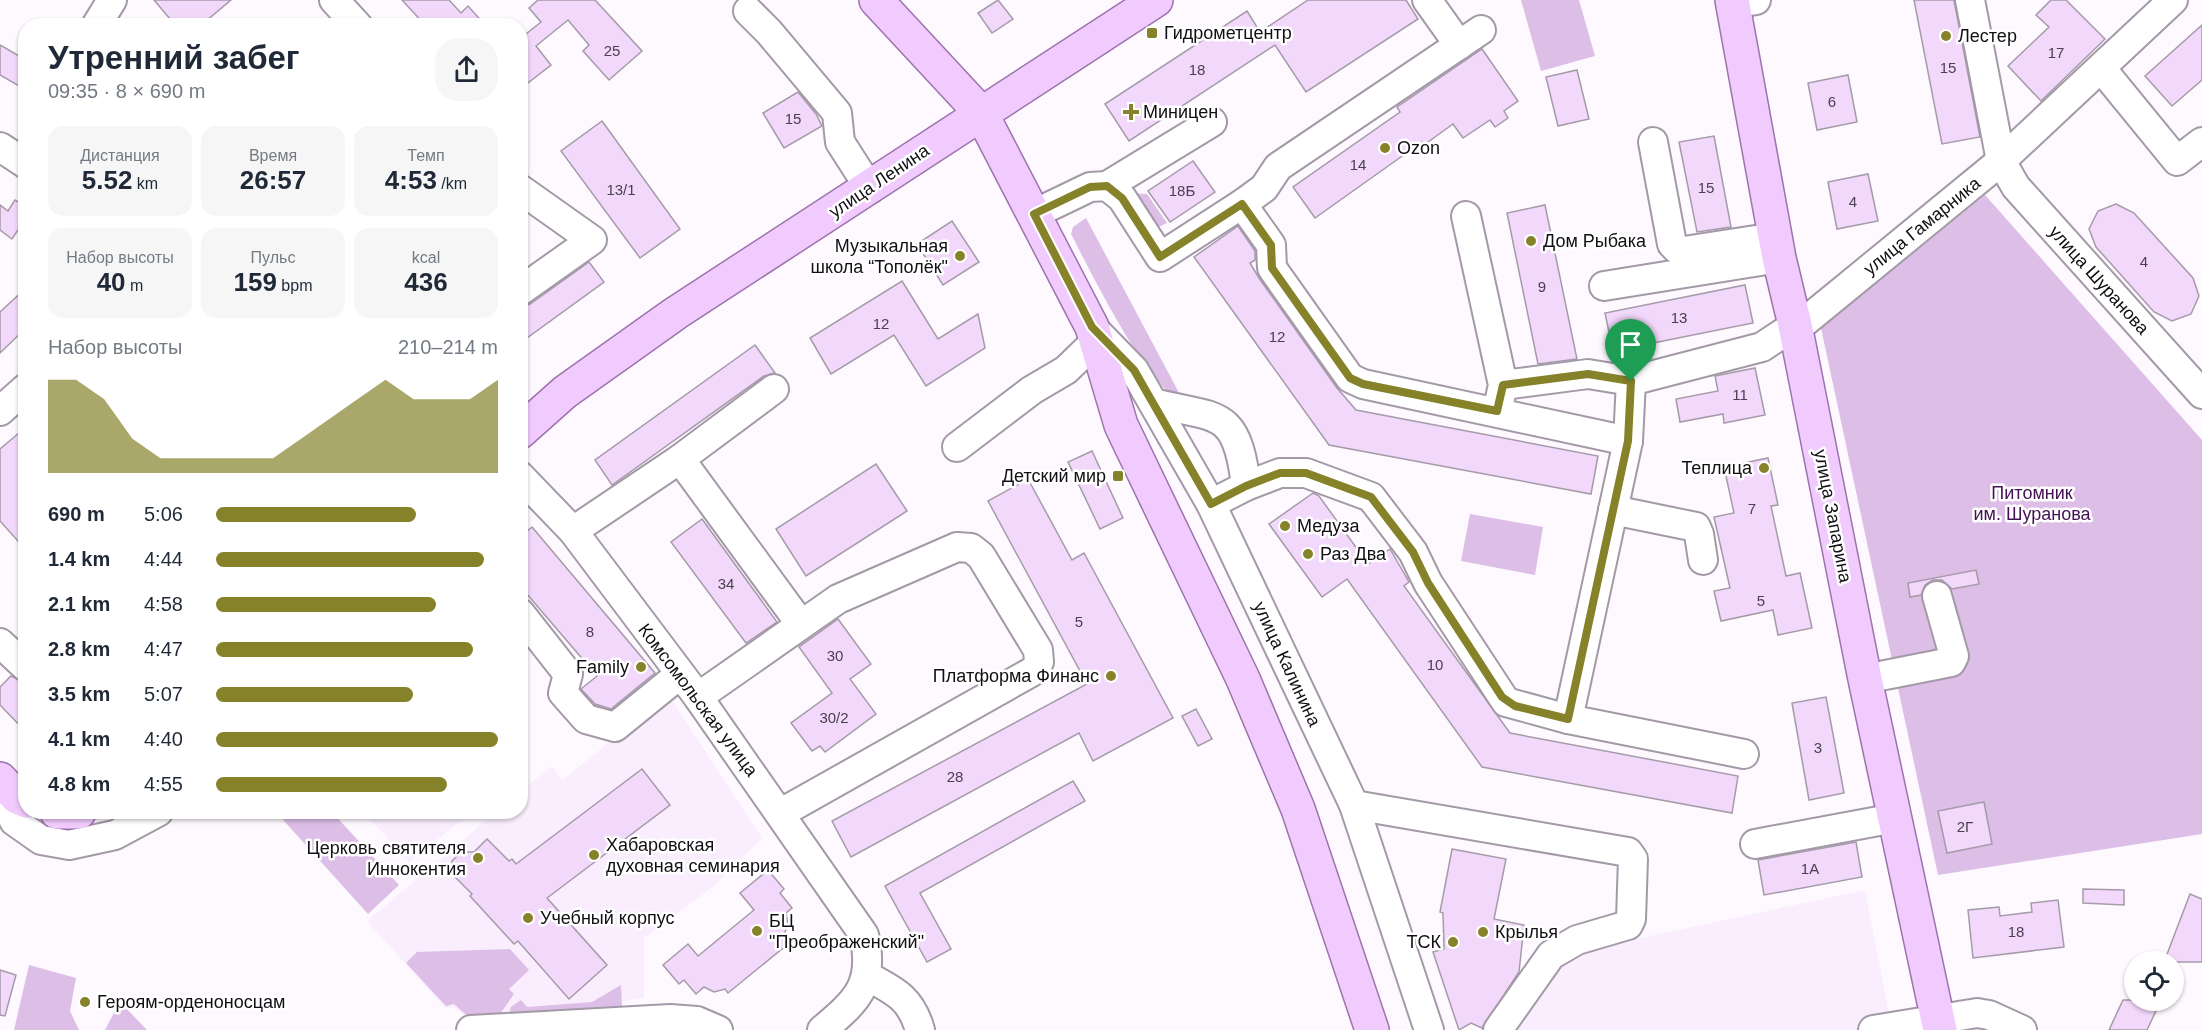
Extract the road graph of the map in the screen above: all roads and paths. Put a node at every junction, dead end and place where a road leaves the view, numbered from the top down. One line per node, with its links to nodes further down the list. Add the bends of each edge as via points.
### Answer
1 (112, 0): 10 (street)
2 (334, 0): 11 (street)
3 (876, 0): 13 (main road, улица Калинина)
4 (1156, 0): 13 (main road, улица Ленина)
5 (1427, 0): 21 (street, via 1470,38 1278,167 1264,188)
6 (1970, 0): 17 (street)
7 (2173, 0): 12 (street, улица Гамарника)
8 (1740, 1): 24 (main road, улица Запарина)
9 (748, 10): 19 (street, via 837,113 840,142)
10 (101, 18)
11 (351, 18)
12 (2101, 68): 16 (street, via 2177,161); 17 (street, улица Гамарника)
13 (981, 113): 19 (main road, улица Ленина); 22 (main road, улица Калинина)
14 (1212, 122): 18 (street)
15 (1653, 142): 24 (street, via 1672,244 1677,249)
16 (2199, 149)
17 (2001, 162): 27 (street, улица Гамарника, via 1802,324); 31 (street, улица Шуранова, via 2016,187)
18 (1107, 186): 21 (street, via 1122,198 1160,257); 22 (street, via 1090,187)
19 (870, 189): 36 (main road, улица Ленина, via 676,313 565,392)
20 (528, 195): 25 (street, via 592,240)
21 (1242, 204): 33 (street, via 1271,245 1272,268 1350,378 1363,384)
22 (1034, 214): 28 (main road, улица Калинина)
23 (1466, 216): 33 (street)
24 (1777, 248): 26 (street); 27 (main road, улица Запарина)
25 (528, 285)
26 (1604, 286)
27 (1795, 325): 29 (street, улица Гамарника, via 1762,347); 52 (main road, улица Запарина)
28 (1094, 334): 34 (street, улица Калинина, via 1134,370); 38 (street, via 1072,366 1032,390); 70 (main road, улица Калинина, via 1121,425 1243,679 1298,809)
29 (1631, 381): 33 (street, via 1588,374); 37 (street)
30 (774, 390): 39 (street)
31 (2202, 394)
32 (18, 395): 35 (street)
33 (1500, 398): 37 (street)
34 (1154, 403): 41 (street, via 1221,419 1240,450); 42 (street, улица Калинина)
35 (0, 411)
36 (528, 425)
37 (1628, 441): 43 (street)
38 (957, 447)
39 (680, 459): 44 (street); 48 (street)
40 (528, 484): 44 (street, Комсомольская улица)
41 (1246, 486): 42 (street); 54 (street, via 1280,473 1306,473 1371,497 1413,552 1428,583 1502,697 1515,706)
42 (1211, 504): 59 (street, улица Калинина)
43 (1613, 510): 45 (street, via 1696,527); 54 (street)
44 (573, 531): 51 (street, Комсомольская улица)
45 (1703, 561)
46 (1937, 597): 52 (street, via 1954,656 1951,662)
47 (528, 623): 51 (street, via 568,674 563,693 586,719 615,727)
48 (800, 623): 53 (street); 60 (street, via 838,599 957,547 971,548 981,556 1038,650 1039,662 1035,670)
49 (0, 643): 50 (street)
50 (18, 660)
51 (679, 675): 53 (street, Комсомольская улица)
52 (1865, 679): 61 (main road, улица Запарина)
53 (698, 697): 60 (street, Комсомольская улица)
54 (1568, 719): 55 (street)
55 (1744, 754)
56 (0, 779): 58 (main road)
57 (0, 786): 62 (street, via 14,821 42,840 69,844 115,835)
58 (18, 797)
59 (1354, 805): 71 (street, улица Калинина); 72 (street, via 1628,852 1633,859 1628,925 1577,940 1551,955)
60 (781, 813): 64 (street, Комсомольская улица, via 864,935)
61 (1895, 818): 63 (street); 65 (main road, улица Запарина)
62 (145, 819)
63 (1755, 844)
64 (867, 976): 68 (street, via 851,1005); 69 (street, via 900,994 915,1011)
65 (1939, 1024): 73 (street); 74 (street, via 1960,1015 1989,1015)
66 (471, 1030): 67 (street, via 670,1019 697,1021)
67 (718, 1030)
68 (822, 1030)
69 (920, 1030)
70 (1372, 1030)
71 (1429, 1030)
72 (1498, 1030)
73 (1873, 1030)
74 (2022, 1030)

